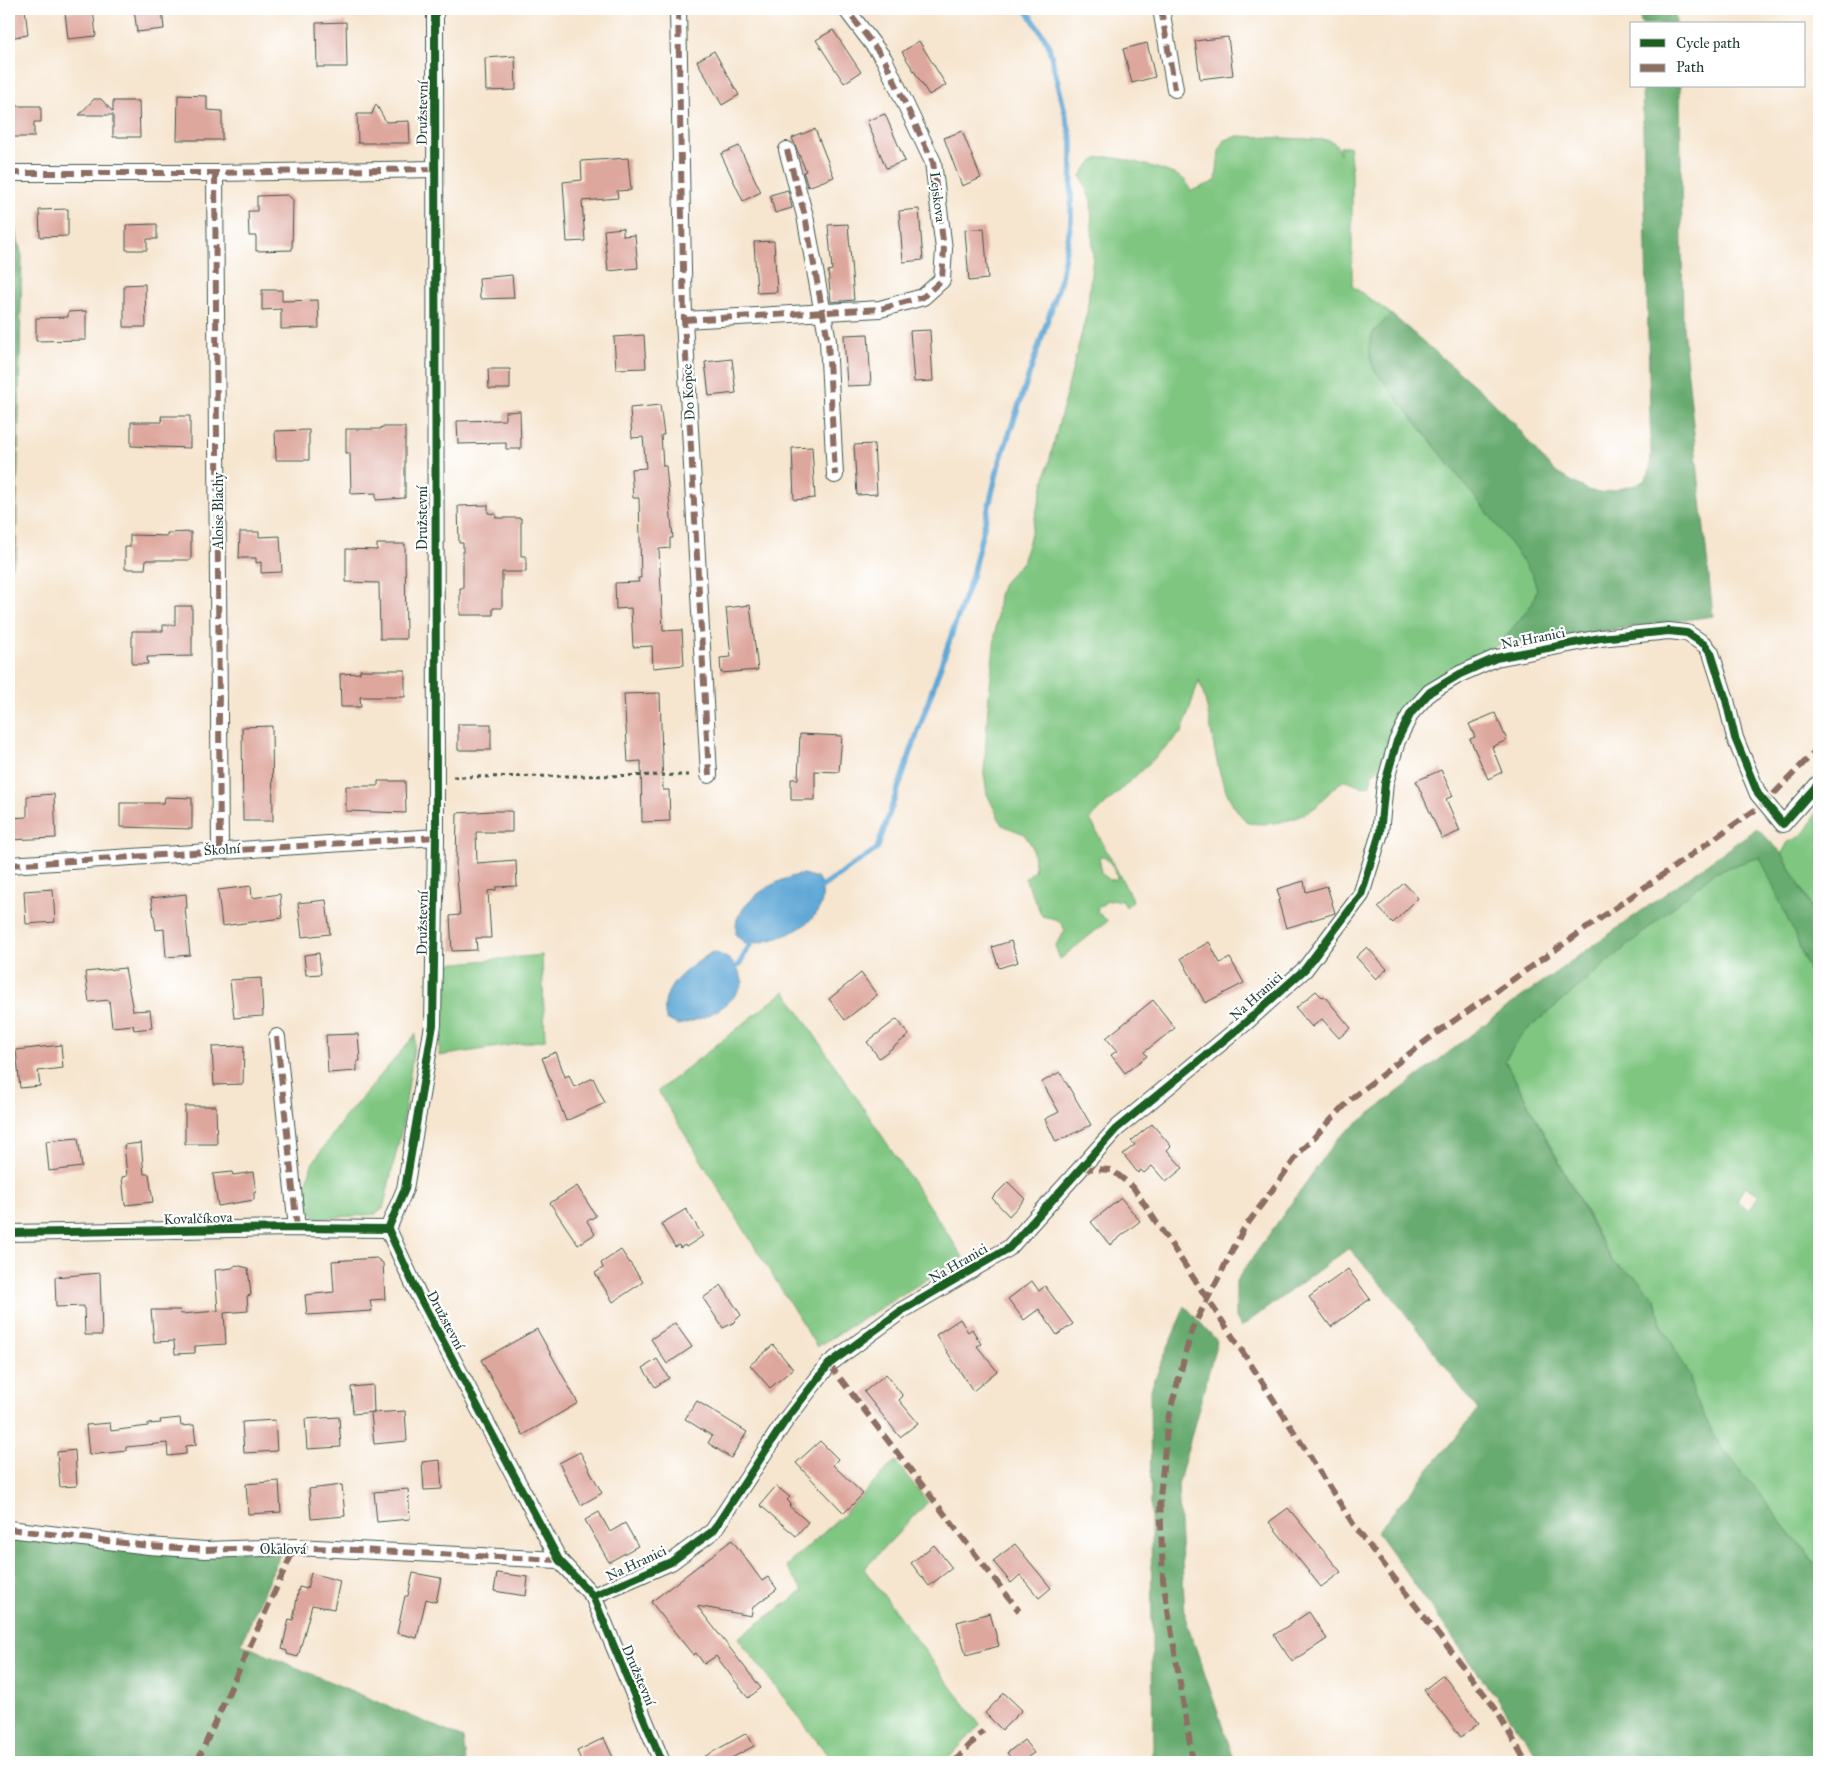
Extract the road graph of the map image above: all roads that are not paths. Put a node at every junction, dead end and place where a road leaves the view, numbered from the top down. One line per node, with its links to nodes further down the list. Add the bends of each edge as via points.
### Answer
1 (435, 9): 7 (street, Družstevní)
2 (678, 9): 11 (street, Do Kopce)
3 (846, 9): 10 (street, Lejskova, via 884,59 933,162 944,249 942,280 924,297 880,309)
4 (1161, 9): 5 (street)
5 (1175, 89)
6 (787, 150): 10 (street, via 806,216)
7 (434, 169): 9 (street); 15 (street, Družstevní)
8 (9, 173): 9 (street)
9 (215, 173): 16 (street, Aloise Blachy)
10 (822, 313): 11 (street, Lejskova); 12 (street, via 828,341)
11 (684, 320): 13 (street, Do Kopce)
12 (835, 475)
13 (709, 775)
14 (1819, 783): 24 (street, Na Hranici, via 1783,824 1755,786 1735,738 1711,653 1705,645 1687,634 1669,631 1600,638 1496,658 1430,692 1411,713 1397,741 1385,783 1380,833 1361,895 1305,969 1116,1129 1009,1248 901,1311 829,1364 785,1421 713,1530 671,1562)
15 (436, 837): 16 (street, Školní); 20 (street, Družstevní, via 433,1025 405,1189)
16 (220, 849): 17 (street, Školní)
17 (9, 865)
18 (277, 1037): 19 (street)
19 (297, 1228): 20 (street, Kovalčíkova); 21 (street, Kovalčíkova)
20 (388, 1229): 23 (street, Družstevní, via 418,1294)
21 (9, 1233)
22 (9, 1529): 23 (street, Okalová, via 206,1550 295,1547)
23 (559, 1560): 24 (street, Družstevní)
24 (593, 1596): 25 (street, Družstevní)
25 (662, 1762)

